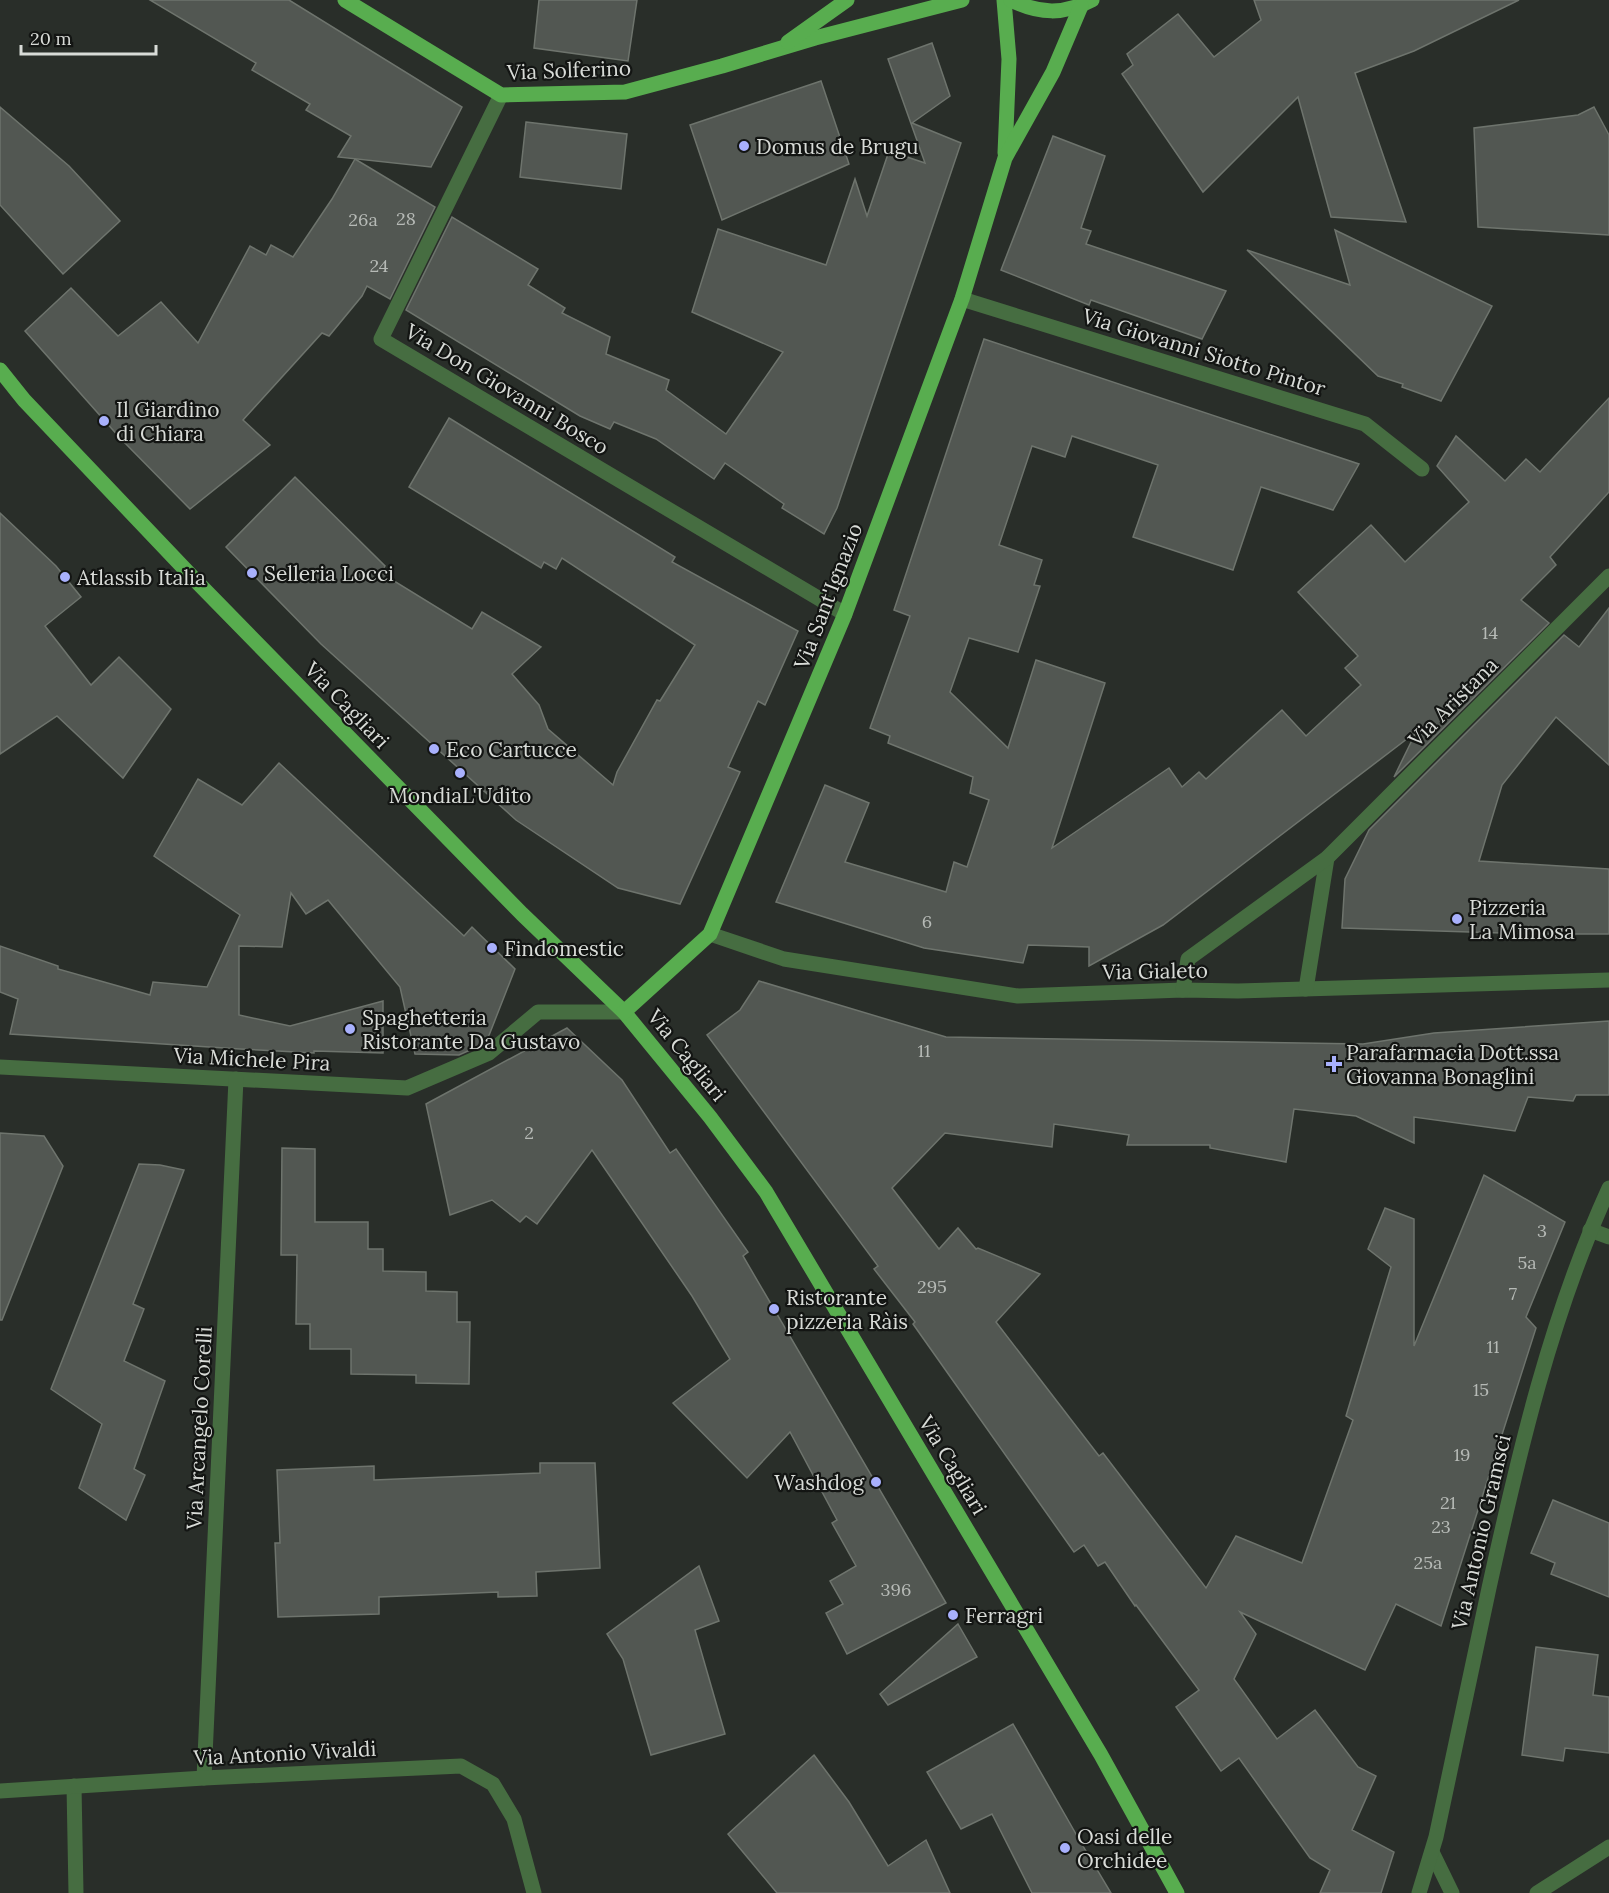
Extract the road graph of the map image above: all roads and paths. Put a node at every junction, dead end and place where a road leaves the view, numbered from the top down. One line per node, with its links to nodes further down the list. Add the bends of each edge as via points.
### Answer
1 (345, 0): 8 (main road, Via Solferino)
2 (847, 0): 7 (main road, Via Solferino)
3 (962, 0): 7 (main road, Via Solferino)
4 (1004, 0): 9 (main road, Via Sant'Ignazio, via 1009,59)
5 (1011, 0): 6 (main road, via 1052,12)
6 (1086, 3): 9 (main road, Via Sant'Ignazio)
7 (780, 47): 8 (main road, Via Solferino, via 625,92)
8 (501, 95): 14 (street, Via Don Giovanni Bosco, via 381,339)
9 (1005, 158): 10 (main road, Via Sant'Ignazio)
10 (962, 299): 12 (street, Via Giovanni Siotto Pintor, via 1365,423); 14 (main road, Via Sant'Ignazio)
11 (0, 370): 20 (main road, Via Cagliari, via 199,584 522,914)
12 (1422, 469)
13 (1609, 576): 15 (street, Via Aristana)
14 (845, 614): 16 (main road, Via Sant'Ignazio)
15 (1327, 858): 18 (street); 19 (street, Via Aristana, via 1188,959)
16 (710, 934): 19 (street, Via Gialeto, via 784,959 1018,996); 20 (main road, Via Sant'Ignazio)
17 (1609, 980): 18 (street, Via Gialeto)
18 (1306, 989): 19 (street, Via Gialeto)
19 (1183, 990)
20 (624, 1012): 22 (street, Via Michele Pira, via 538,1012 489,1053 407,1088); 33 (main road, Via Cagliari, via 766,1192 1101,1755)
21 (0, 1067): 22 (street, Via Michele Pira)
22 (236, 1079): 26 (street, Via Arcangelo Corelli)
23 (1609, 1188): 24 (street, Via Antonio Gramsci)
24 (1590, 1230): 25 (street); 30 (street, Via Antonio Gramsci, via 1544,1364 1512,1484)
25 (1609, 1238)
26 (204, 1778): 27 (street, Via Antonio Vivaldi); 32 (street, Via Antonio Vivaldi, via 461,1766 493,1784 514,1818)
27 (74, 1786): 28 (street, Via Antonio Vivaldi); 31 (street)
28 (0, 1791)
29 (1609, 1847): 36 (street)
30 (1432, 1852): 34 (street, Via Antonio Gramsci); 35 (street)
31 (76, 1893)
32 (534, 1893)
33 (1177, 1893)
34 (1419, 1893)
35 (1452, 1893)
36 (1537, 1893)

